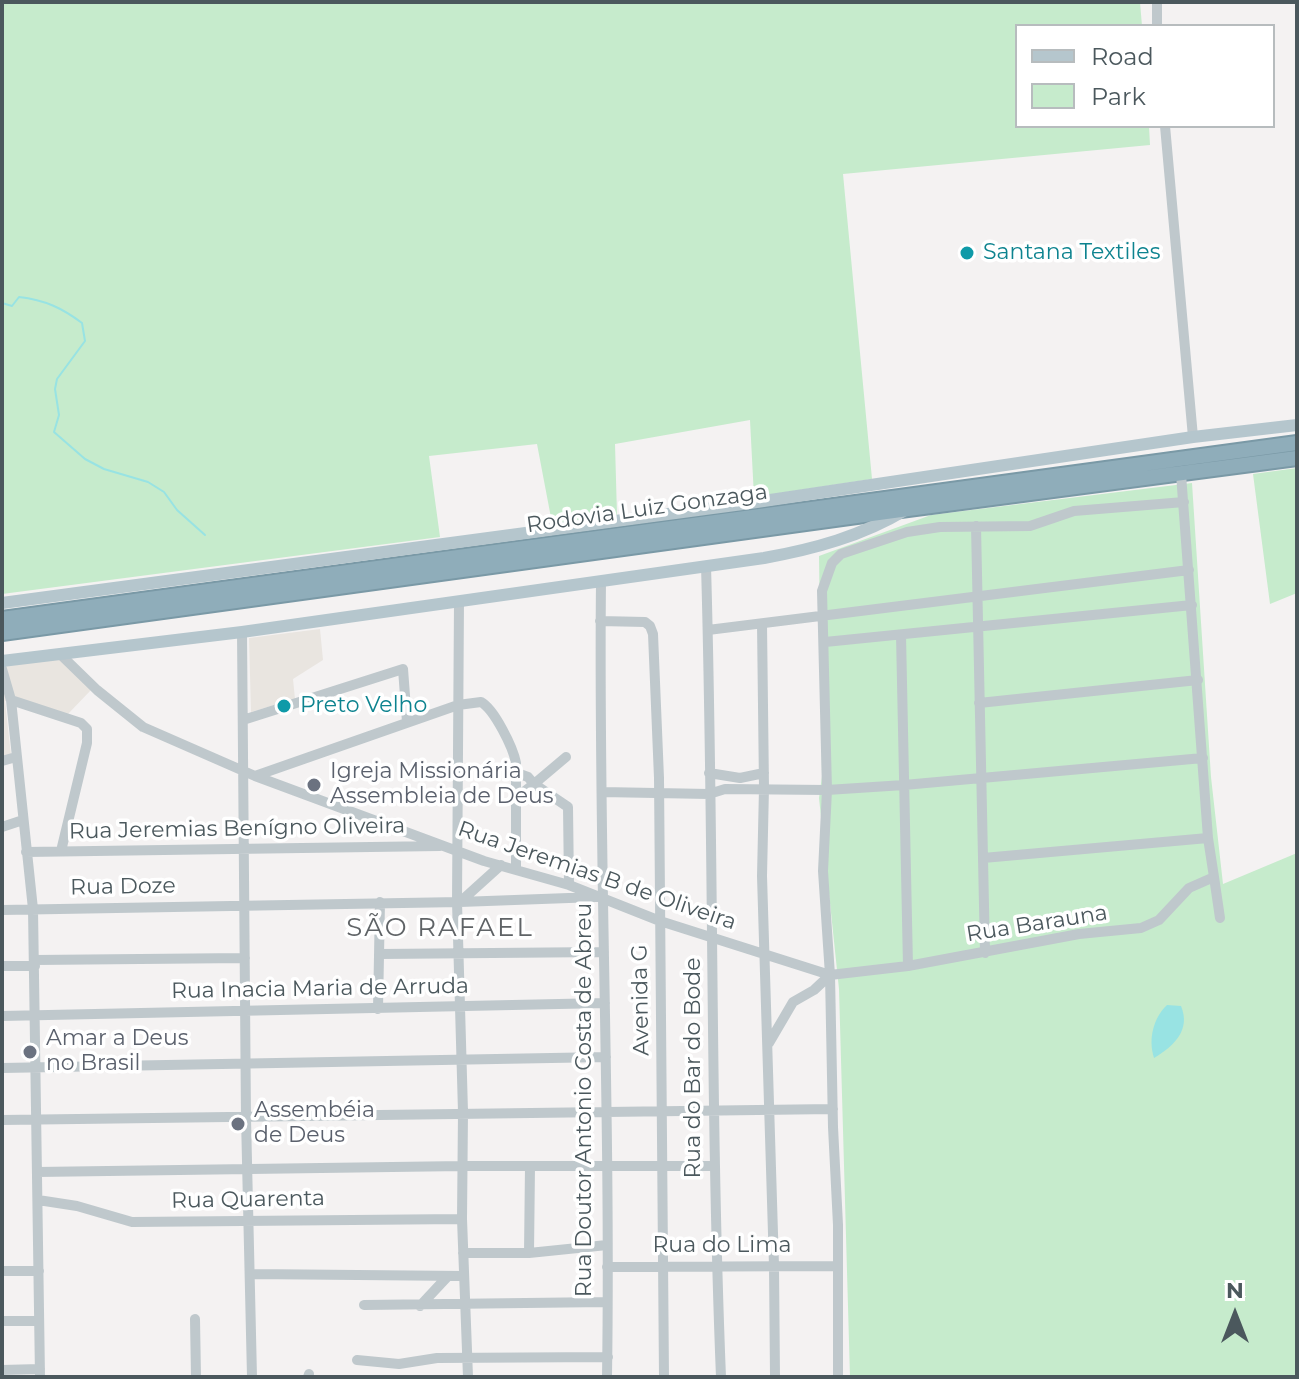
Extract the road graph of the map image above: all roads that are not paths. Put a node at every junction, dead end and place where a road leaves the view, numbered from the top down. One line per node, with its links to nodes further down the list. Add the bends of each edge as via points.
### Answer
1 (1157, 2): 2 (street)
2 (1157, 24)
3 (1165, 128): 5 (street)
4 (1297, 425): 5 (main road)
5 (1193, 437): 17 (main road, via 750,503)
6 (1297, 443): 20 (highway, Rodovia Luiz Gonzaga)
7 (1297, 458): 8 (highway, Rodovia Luiz Gonzaga)
8 (1181, 474): 9 (street); 10 (highway, Rodovia Luiz Gonzaga)
9 (1184, 502): 11 (street, via 1080,510 1030,526); 13 (street)
10 (908, 509): 12 (main road, via 821,546); 26 (highway, Rodovia Luiz Gonzaga)
11 (976, 526): 15 (street); 19 (street, via 907,532 841,554 822,591)
12 (706, 566): 14 (main road); 24 (street, Rua do Bar do Bode)
13 (1189, 570): 15 (street); 18 (street)
14 (601, 582): 16 (main road); 21 (street, Rua Doutor Antonio Costa de Abreu)
15 (979, 597): 19 (street); 23 (street)
16 (459, 601): 25 (main road); 35 (street)
17 (2, 603)
18 (1192, 605): 23 (street); 32 (street)
19 (823, 617): 22 (street); 28 (street)
20 (2, 619)
21 (600, 621): 52 (street, Rua Doutor Antonio Costa de Abreu); 53 (street, Avenida G, via 645,622 652,629)
22 (762, 624): 24 (street); 45 (street)
23 (979, 627): 27 (street); 34 (street)
24 (708, 630): 44 (street, Rua do Bar do Bode)
25 (242, 632): 29 (main road); 36 (street)
26 (2, 633)
27 (901, 635): 28 (street); 49 (street)
28 (825, 642): 51 (street)
29 (61, 655): 30 (main road); 42 (street, Rua Jeremias B de Oliveira, via 143,727)
30 (2, 661)
31 (2, 669): 33 (street)
32 (1198, 680): 34 (street); 40 (street)
33 (11, 700): 38 (street); 61 (street, via 87,729)
34 (979, 703): 47 (street)
35 (458, 705): 37 (street); 43 (street, via 486,704 512,748); 59 (street)
36 (243, 720): 37 (street, via 403,669); 42 (street)
37 (407, 722): 46 (street)
38 (16, 757): 41 (street); 56 (street)
39 (566, 757): 48 (street)
40 (1203, 758): 47 (street); 58 (street)
41 (2, 761)
42 (243, 771): 46 (street, Rua Jeremias B de Oliveira); 60 (street)
43 (517, 773): 48 (street); 55 (street)
44 (709, 773): 45 (street, via 740,778); 54 (street, Rua do Bar do Bode)
45 (764, 773): 50 (street)
46 (255, 776): 59 (street, Rua Jeremias B de Oliveira)
47 (980, 779): 49 (street); 63 (street)
48 (534, 784): 55 (street); 68 (street, via 568,807)
49 (904, 785): 51 (street); 87 (street)
50 (764, 788): 51 (street); 54 (street); 83 (street)
51 (827, 790): 88 (street, via 823,858)
52 (602, 792): 53 (street); 69 (street, Rua Doutor Antonio Costa de Abreu)
53 (658, 793): 54 (street); 77 (street, Avenida G)
54 (709, 794): 78 (street, Rua do Bar do Bode)
55 (516, 798): 65 (street)
56 (23, 820): 57 (street); 62 (street)
57 (2, 827)
58 (1208, 838): 63 (street); 67 (street)
59 (452, 848): 60 (street, Rua Jeremias Benígno Oliveira); 64 (street, Rua Jeremias B de Oliveira); 72 (street)
60 (244, 849): 61 (street, Rua Jeremias Benígno Oliveira); 73 (street)
61 (61, 851): 62 (street, Rua Jeremias Benígno Oliveira)
62 (26, 852): 74 (street)
63 (983, 858): 81 (street)
64 (501, 865): 65 (street, Rua Jeremias B de Oliveira); 66 (street)
65 (516, 868): 68 (street, Rua Jeremias B de Oliveira)
66 (489, 876): 70 (street); 72 (street)
67 (1214, 877): 76 (street); 81 (street, Rua Barauna, via 1189,888 1159,920 1141,928)
68 (569, 885): 69 (street, Rua Jeremias B de Oliveira)
69 (601, 897): 70 (street, Rua Doze); 77 (street, Rua Jeremias B de Oliveira); 79 (street, Rua Doutor Antonio Costa de Abreu)
70 (488, 901): 72 (street, Rua Doze)
71 (380, 902): 72 (street, Rua Doze); 73 (street, Rua Doze); 82 (street)
72 (459, 902): 80 (street)
73 (245, 905): 74 (street, Rua Doze); 84 (street)
74 (33, 909): 75 (street, Rua Doze); 85 (street)
75 (2, 910)
76 (1220, 918)
77 (660, 921): 78 (street, Rua Jeremias B de Oliveira); 103 (street, Avenida G)
78 (714, 937): 83 (street, Rua Jeremias B de Oliveira); 104 (street, Rua do Bar do Bode)
79 (604, 952): 80 (street); 89 (street, Rua Doutor Antonio Costa de Abreu)
80 (459, 953): 82 (street); 90 (street)
81 (985, 953): 87 (street, Rua Barauna)
82 (380, 954): 91 (street)
83 (765, 954): 88 (street, Rua Jeremias B de Oliveira); 95 (street)
84 (245, 958): 85 (street); 92 (street)
85 (35, 963): 86 (street); 94 (street)
86 (2, 966)
87 (908, 966): 88 (street, Rua Barauna)
88 (830, 975): 95 (street, via 793,1002); 102 (street)
89 (605, 1003): 90 (street, Rua Inacia Maria de Arruda); 96 (street, Rua Doutor Antonio Costa de Abreu)
90 (460, 1007): 91 (street, Rua Inacia Maria de Arruda); 97 (street)
91 (378, 1009): 92 (street, Rua Inacia Maria de Arruda)
92 (247, 1010): 94 (street, Rua Inacia Maria de Arruda); 98 (street)
93 (2, 1016): 94 (street, Rua Inacia Maria de Arruda)
94 (36, 1016): 99 (street)
95 (768, 1044): 101 (street)
96 (606, 1057): 97 (street); 105 (street, Rua Doutor Antonio Costa de Abreu)
97 (462, 1060): 98 (street); 106 (street)
98 (247, 1062): 99 (street); 107 (street)
99 (36, 1067): 100 (street); 109 (street)
100 (2, 1068)
101 (769, 1109): 102 (street); 104 (street); 125 (street)
102 (833, 1109): 126 (street)
103 (662, 1110): 104 (street); 105 (street); 114 (street, Avenida G)
104 (714, 1110): 112 (street, Rua do Bar do Bode)
105 (607, 1111): 106 (street); 113 (street, Rua Doutor Antonio Costa de Abreu)
106 (463, 1112): 107 (street); 110 (street)
107 (246, 1118): 109 (street); 115 (street)
108 (2, 1120): 109 (street)
109 (36, 1120): 116 (street)
110 (463, 1166): 111 (street); 115 (street); 119 (street)
111 (530, 1166): 113 (street); 122 (street)
112 (714, 1166): 114 (street); 124 (street, Rua do Bar do Bode)
113 (608, 1167): 114 (street); 120 (street, Rua Doutor Antonio Costa de Abreu)
114 (664, 1167): 123 (street, Avenida G)
115 (248, 1170): 116 (street); 118 (street)
116 (37, 1172): 117 (street)
117 (38, 1200): 118 (street, Rua Quarenta, via 125,1222); 129 (street)
118 (249, 1219): 119 (street, Rua Quarenta); 130 (street)
119 (462, 1219): 121 (street)
120 (607, 1245): 122 (street); 127 (street, Rua Doutor Antonio Costa de Abreu)
121 (463, 1253): 122 (street); 132 (street)
122 (529, 1253)
123 (663, 1266): 124 (street, Rua do Lima); 127 (street, Rua do Lima); 149 (street, Avenida G)
124 (716, 1266): 125 (street, Rua do Lima); 150 (street, Rua do Bar do Bode)
125 (774, 1266): 126 (street, Rua do Lima); 151 (street)
126 (837, 1266): 152 (street)
127 (607, 1267): 133 (street, Rua Doutor Antonio Costa de Abreu)
128 (2, 1271): 129 (street)
129 (39, 1271): 139 (street)
130 (251, 1274): 131 (street); 146 (street)
131 (448, 1276): 132 (street); 135 (street)
132 (464, 1276): 136 (street)
133 (606, 1302): 136 (street); 141 (street, Rua Doutor Antonio Costa de Abreu)
134 (364, 1305): 135 (street)
135 (420, 1306): 136 (street)
136 (465, 1306): 140 (street)
137 (195, 1319): 145 (street)
138 (2, 1321): 139 (street)
139 (39, 1321): 144 (street)
140 (467, 1357): 141 (street); 142 (street, via 399,1364); 147 (street)
141 (608, 1357): 148 (street, Rua Doutor Antonio Costa de Abreu)
142 (357, 1360)
143 (2, 1370): 144 (street)
144 (40, 1373)
145 (196, 1377)
146 (252, 1377)
147 (468, 1377)
148 (607, 1377)
149 (664, 1377)
150 (721, 1377)
151 (775, 1377)
152 (838, 1377)

